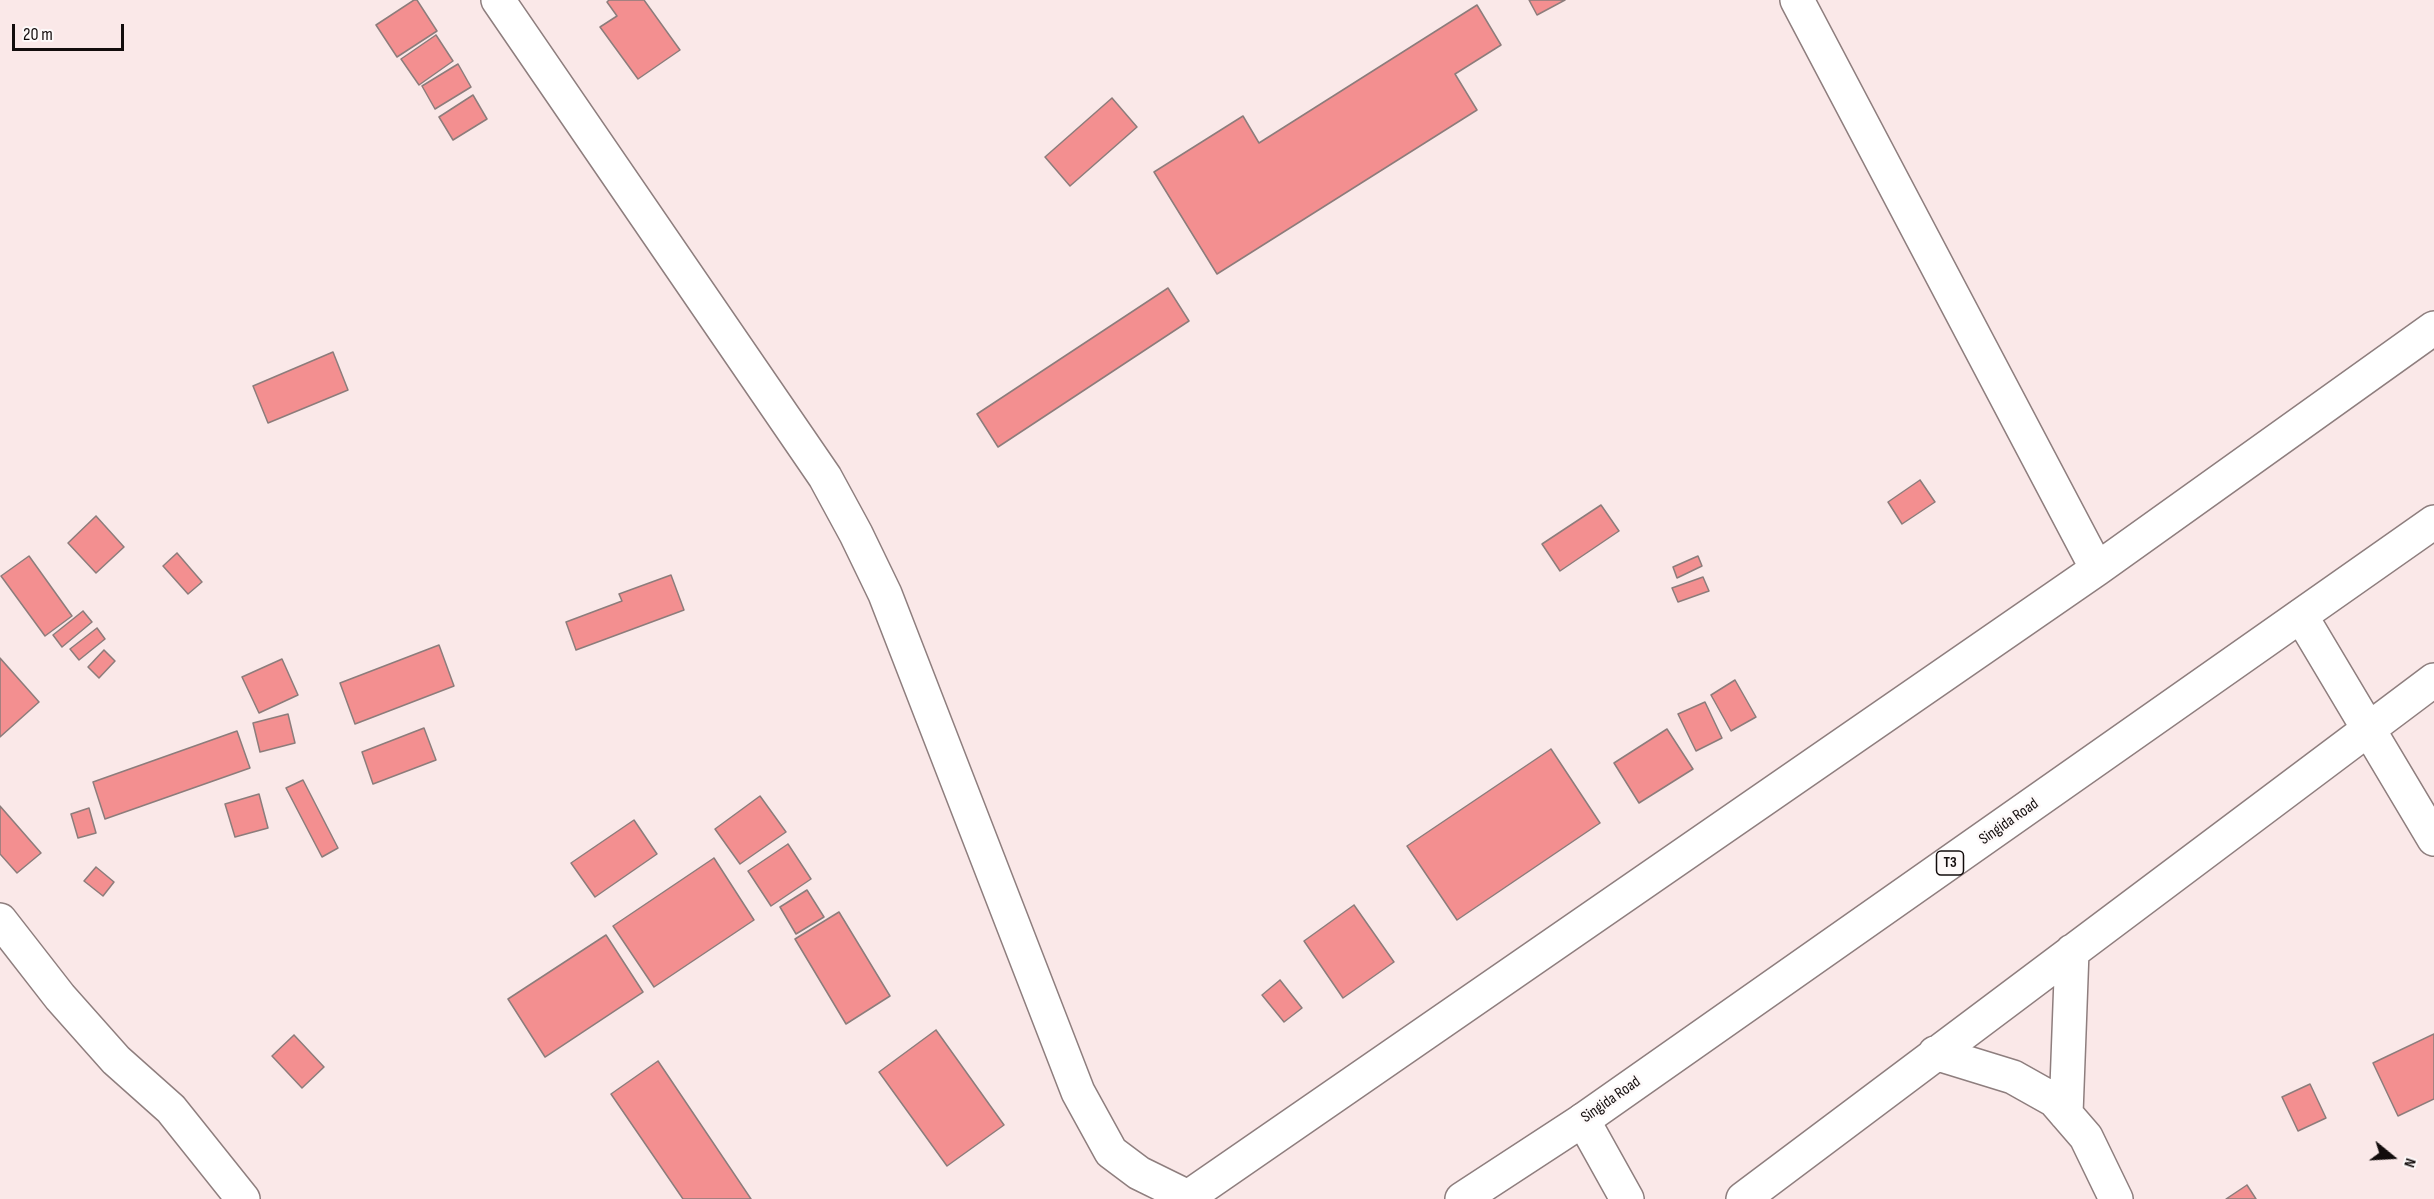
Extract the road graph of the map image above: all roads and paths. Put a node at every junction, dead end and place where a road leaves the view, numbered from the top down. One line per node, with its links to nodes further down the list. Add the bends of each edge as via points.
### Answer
1 (498, 0): 15 (main road, via 825,477 885,594 1078,1092 1111,1152 1139,1173)
2 (1797, 0): 5 (main road)
3 (2434, 328): 5 (main road)
4 (2434, 522): 6 (main road, Singida Road / T3)
5 (2097, 569): 15 (main road)
6 (2301, 616): 8 (main road); 14 (main road, Singida Road / T3)
7 (2434, 680): 8 (main road)
8 (2369, 729): 9 (main road); 11 (main road)
9 (2434, 839)
10 (0, 920): 16 (main road, via 60,997 116,1060 171,1109)
11 (2073, 951): 12 (main road); 13 (main road)
12 (1935, 1053): 13 (main road, via 2013,1077 2054,1100); 19 (main road)
13 (2066, 1114): 20 (main road, via 2086,1137)
14 (1583, 1120): 17 (main road, Singida Road / T3); 18 (main road)
15 (1190, 1198)
16 (243, 1199)
17 (1462, 1199)
18 (1627, 1199)
19 (1743, 1199)
20 (2116, 1199)

